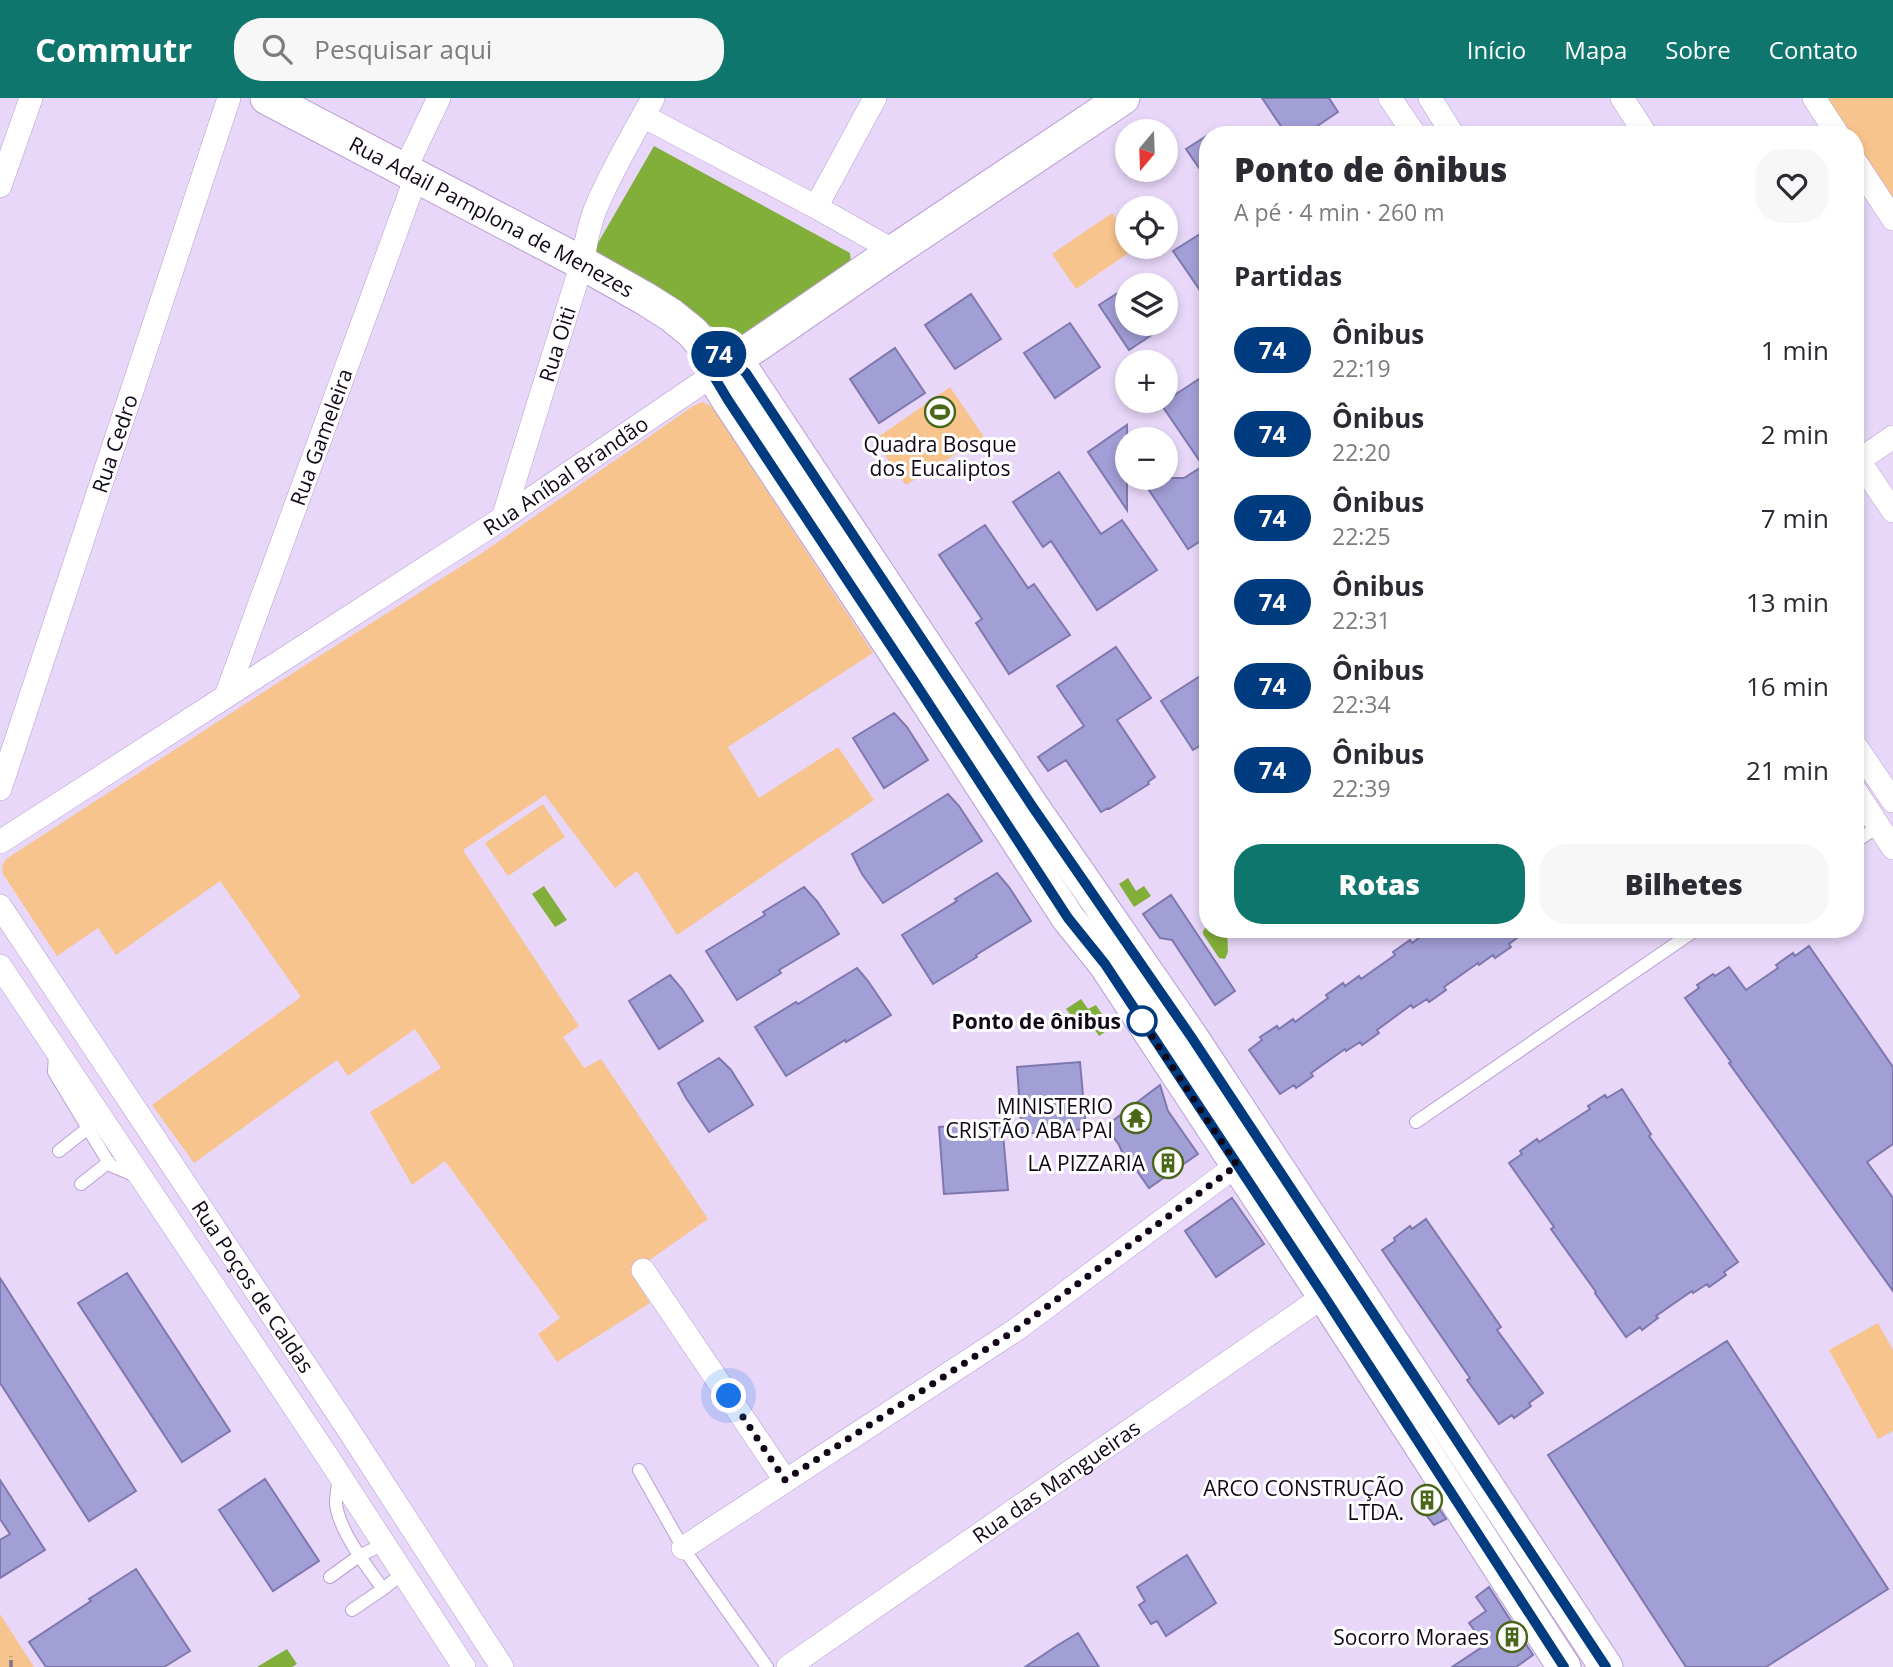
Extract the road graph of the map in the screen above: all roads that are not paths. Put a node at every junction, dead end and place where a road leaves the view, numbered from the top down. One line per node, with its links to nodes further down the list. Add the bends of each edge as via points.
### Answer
1 (30, 98): 18 (street)
2 (229, 98): 35 (street, Rua Cedro)
3 (267, 98): 16 (main road, Rua Adail Pamplona de Menezes)
4 (439, 98): 16 (street, Rua Gameleira)
5 (875, 98): 19 (street)
6 (1123, 98): 21 (main road, Rua Aníbal Brandão)
7 (1390, 98): 12 (street)
8 (1430, 98): 13 (street)
9 (1622, 98): 14 (street)
10 (1814, 98): 15 (street)
11 (648, 107): 19 (street); 22 (street, Rua Oiti, via 595,212)
12 (1409, 126)
13 (1447, 126)
14 (1640, 126)
15 (1832, 126)
16 (410, 174): 22 (main road, Rua Adail Pamplona de Menezes); 33 (street, Rua Gameleira)
17 (1864, 175): 20 (street)
18 (0, 186)
19 (816, 207): 21 (street)
20 (1893, 219)
21 (894, 251): 23 (main road, Rua Aníbal Brandão)
22 (582, 263): 23 (main road, Rua Adail Pamplona de Menezes, via 671,315); 28 (street, Rua Oiti)
23 (718, 362): 28 (street, Rua Aníbal Brandão); 29 (main road, Rua Adail Pamplona de Menezes); 30 (main road, Rua Adail Pamplona de Menezes, via 746,373)
24 (1893, 437): 25 (street)
25 (1864, 455)
26 (1864, 471): 27 (street)
27 (1893, 511)
28 (503, 518): 33 (street, Rua Aníbal Brandão)
29 (837, 565): 30 (main road, via 846,568 865,590); 31 (main road, Rua Adail Pamplona de Menezes)
30 (884, 583): 32 (main road, Rua Adail Pamplona de Menezes)
31 (880, 629): 32 (main road, via 902,623 915,642); 39 (main road, Rua Adail Pamplona de Menezes)
32 (926, 647): 39 (main road, Rua Adail Pamplona de Menezes)
33 (226, 696): 42 (street, Rua Aníbal Brandão)
34 (1864, 758): 36 (street)
35 (0, 789)
36 (1890, 796): 37 (street)
37 (1864, 802)
38 (1864, 806): 40 (street)
39 (1019, 815): 48 (main road, Rua Adail Pamplona de Menezes, via 1068,918 1105,964); 51 (main road, Rua Adail Pamplona de Menezes, via 1072,856)
40 (1886, 821): 41 (lane); 43 (street)
41 (1864, 836)
42 (0, 842)
43 (1893, 848)
44 (0, 906): 71 (street, Rua Poços de Caldas)
45 (1684, 938): 49 (lane)
46 (0, 966): 47 (street, Rua Poços de Caldas)
47 (55, 1049): 50 (lane, via 54,1072); 55 (street, Rua Poços de Caldas)
48 (1200, 1109): 51 (main road, via 1212,1114 1232,1136); 54 (main road, Rua Adail Pamplona de Menezes)
49 (1416, 1122)
50 (88, 1128): 52 (lane); 53 (lane)
51 (1252, 1128): 57 (main road, Rua Adail Pamplona de Menezes)
52 (59, 1151)
53 (109, 1162): 55 (lane); 56 (lane)
54 (1241, 1170): 57 (main road, via 1265,1167 1283,1189); 59 (main road, Rua Adail Pamplona de Menezes); 62 (street, via 1017,1329)
55 (142, 1178): 61 (street, Rua Poços de Caldas)
56 (81, 1184)
57 (1293, 1191): 75 (main road, Rua Adail Pamplona de Menezes)
58 (643, 1270): 62 (street)
59 (1324, 1296): 73 (street, Rua das Mangueiras); 74 (main road, Rua Adail Pamplona de Menezes)
60 (639, 1470): 64 (lane)
61 (339, 1476): 63 (street, Rua Poços de Caldas); 65 (lane, via 336,1504 340,1521)
62 (785, 1480): 64 (street)
63 (384, 1544): 65 (lane); 66 (street, Rua Poços de Caldas)
64 (683, 1548): 72 (lane)
65 (359, 1556): 67 (lane); 68 (lane)
66 (403, 1573): 68 (lane); 70 (street, Rua Poços de Caldas)
67 (330, 1577)
68 (383, 1589): 69 (lane)
69 (352, 1610)
70 (464, 1667)
71 (502, 1667)
72 (767, 1667)
73 (788, 1667)
74 (1564, 1667)
75 (1606, 1667)

